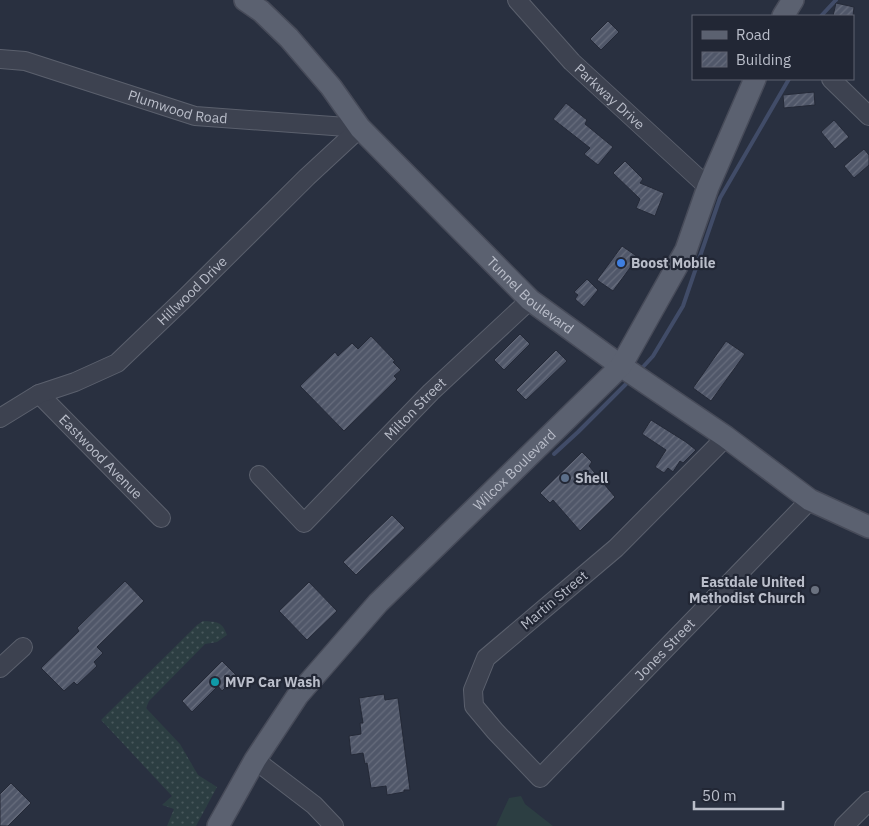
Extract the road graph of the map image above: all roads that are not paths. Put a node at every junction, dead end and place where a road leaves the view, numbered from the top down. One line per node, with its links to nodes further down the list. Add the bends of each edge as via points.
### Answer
1 (245, 0): 9 (main road, Tunnel Boulevard, via 289,38 331,87)
2 (517, 0): 10 (street, Parkway Drive, via 572,62)
3 (792, 0): 4 (main road)
4 (784, 15)
5 (0, 59): 9 (street, Plumwood Road, via 25,61 194,116)
6 (754, 80): 10 (main road, Wilcox Boulevard)
7 (832, 80): 8 (street)
8 (869, 116)
9 (360, 128): 11 (main road, Tunnel Boulevard); 13 (street, Hillwood Drive, via 117,363)
10 (708, 187): 12 (main road, Wilcox Boulevard, via 686,250)
11 (530, 300): 12 (main road, Tunnel Boulevard); 16 (street, Milton Street, via 431,392 304,523)
12 (620, 366): 15 (main road, Tunnel Boulevard); 22 (main road, Wilcox Boulevard, via 378,603 298,695)
13 (39, 394): 14 (street, Hillwood Drive); 18 (street, Eastwood Avenue)
14 (0, 418)
15 (726, 437): 17 (main road, Tunnel Boulevard); 23 (street, Martin Street, via 616,548 486,658 473,690 474,706)
16 (259, 475)
17 (810, 500): 19 (main road, Tunnel Boulevard); 23 (street, Jones Street)
18 (161, 518)
19 (869, 527)
20 (23, 646): 21 (street)
21 (0, 668)
22 (255, 760): 25 (main road, Wilcox Boulevard); 26 (street, via 314,805)
23 (540, 778)
24 (869, 800): 27 (street)
25 (218, 826)
26 (334, 826)
27 (844, 826)

